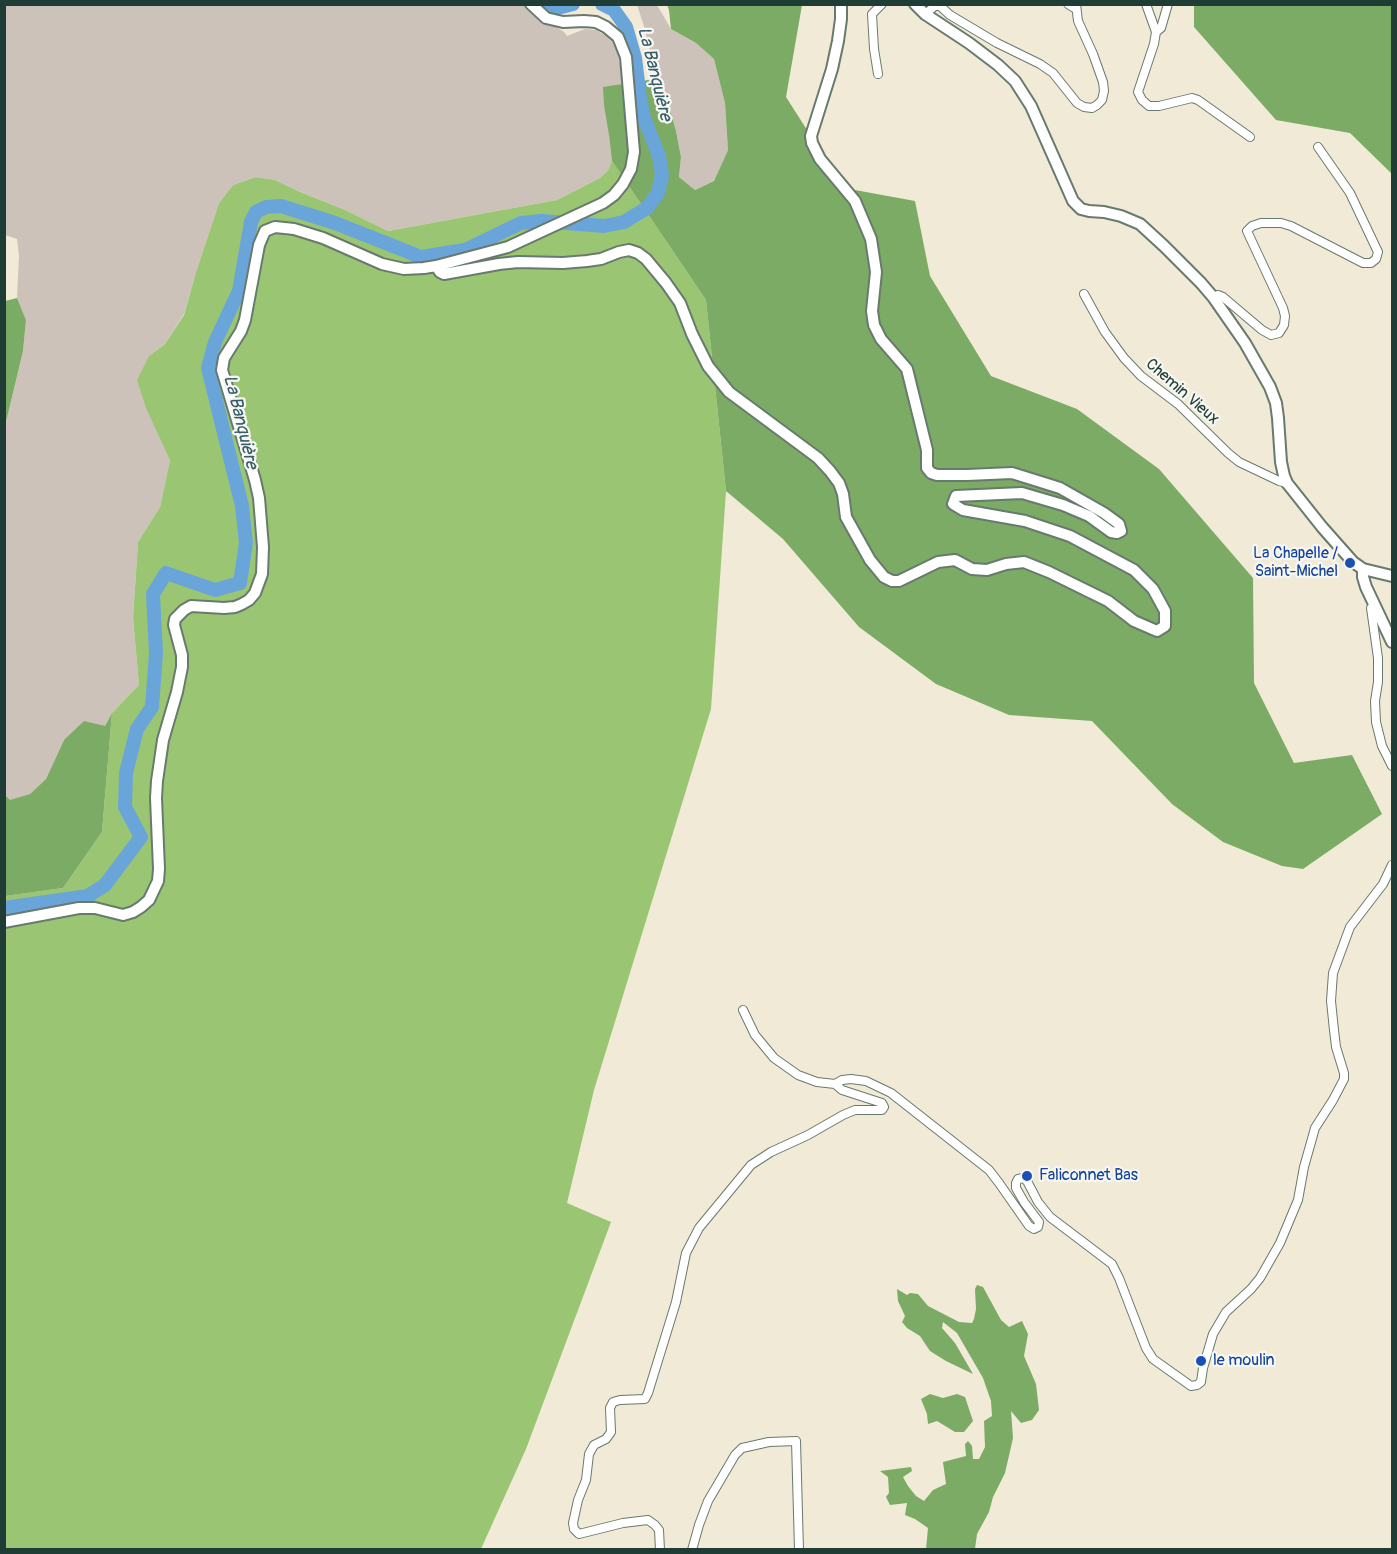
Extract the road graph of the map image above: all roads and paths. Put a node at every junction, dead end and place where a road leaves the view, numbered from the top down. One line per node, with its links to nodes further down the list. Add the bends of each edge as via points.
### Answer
1 (531, 4): 14 (street, via 546,18 596,22 618,37 626,57 634,152 631,169 614,195 586,212 508,247)
2 (841, 4): 14 (street, via 838,41 812,143 820,159 855,201 872,239 876,272 874,325 907,369 927,450 927,468 937,475 1012,473 1060,488 1104,513 1119,524 1121,531 1111,532 1089,516 1022,493 956,496 953,504 963,510 1024,521 1070,536 1134,570 1153,589 1166,611 1165,626 1157,632 1134,621 1108,601 1024,562 987,570 972,569 955,560 938,562 899,581 884,577 846,517 843,494 830,471 729,392 708,366 680,303 638,253 629,250 601,259 562,263 498,264 444,274)
3 (882, 4): 11 (street, via 872,14)
4 (915, 4): 9 (street)
5 (1068, 4): 8 (street)
6 (1146, 4): 10 (street)
7 (1168, 4): 10 (street, via 1161,28)
8 (1076, 7): 9 (street, via 1104,91 1102,100 1092,108 1077,103 1053,73 1040,64 997,43 940,6)
9 (925, 14): 16 (street, via 969,43 1015,81 1031,106 1073,201 1081,209 1121,216 1140,224)
10 (1156, 32): 12 (street, via 1138,93 1142,100 1159,106 1198,100)
11 (878, 74)
12 (1250, 137)
13 (1318, 147): 16 (street, via 1350,193 1378,252 1376,259 1363,262 1291,226 1261,223 1247,231 1283,309 1284,325 1279,333 1271,335 1223,297)
14 (436, 266): 24 (street, via 404,269 382,264 294,229 275,227 263,235 245,320 222,364 259,498 262,574 255,593 242,604 224,608 191,606 175,619 182,667 157,781 158,881 149,900 123,915 79,908)
15 (1084, 294): 17 (street, Chemin Vieux, via 1105,332 1141,376 1178,404 1239,462)
16 (1213, 297): 17 (street, via 1270,387 1276,403 1281,462)
17 (1287, 483): 18 (street)
18 (1363, 569): 19 (street); 20 (street)
19 (1392, 576)
20 (1374, 605): 21 (street); 22 (street, via 1371,608 1378,658 1376,722)
21 (1392, 642)
22 (1392, 766)
23 (1392, 865): 26 (street, via 1383,884 1350,927 1334,973 1331,1002 1344,1079 1315,1128 1298,1200 1280,1243 1260,1278 1226,1312 1213,1334 1197,1385 1191,1386 1153,1359 1112,1264 1050,1216 1027,1181 1018,1179 1016,1188 1039,1222 1034,1229 989,1170 891,1093 866,1081 842,1080)
24 (4, 922)
25 (743, 1010): 26 (street, via 755,1035 774,1058 798,1075)
26 (835, 1084): 27 (street, via 884,1107 843,1115 751,1165 699,1228 686,1253 676,1302 645,1399 614,1402 610,1408 611,1432 589,1454 574,1529 579,1534 648,1520 659,1530)
27 (660, 1550)
28 (692, 1550): 29 (street, via 708,1501 735,1455 742,1448 796,1441)
29 (799, 1550)

